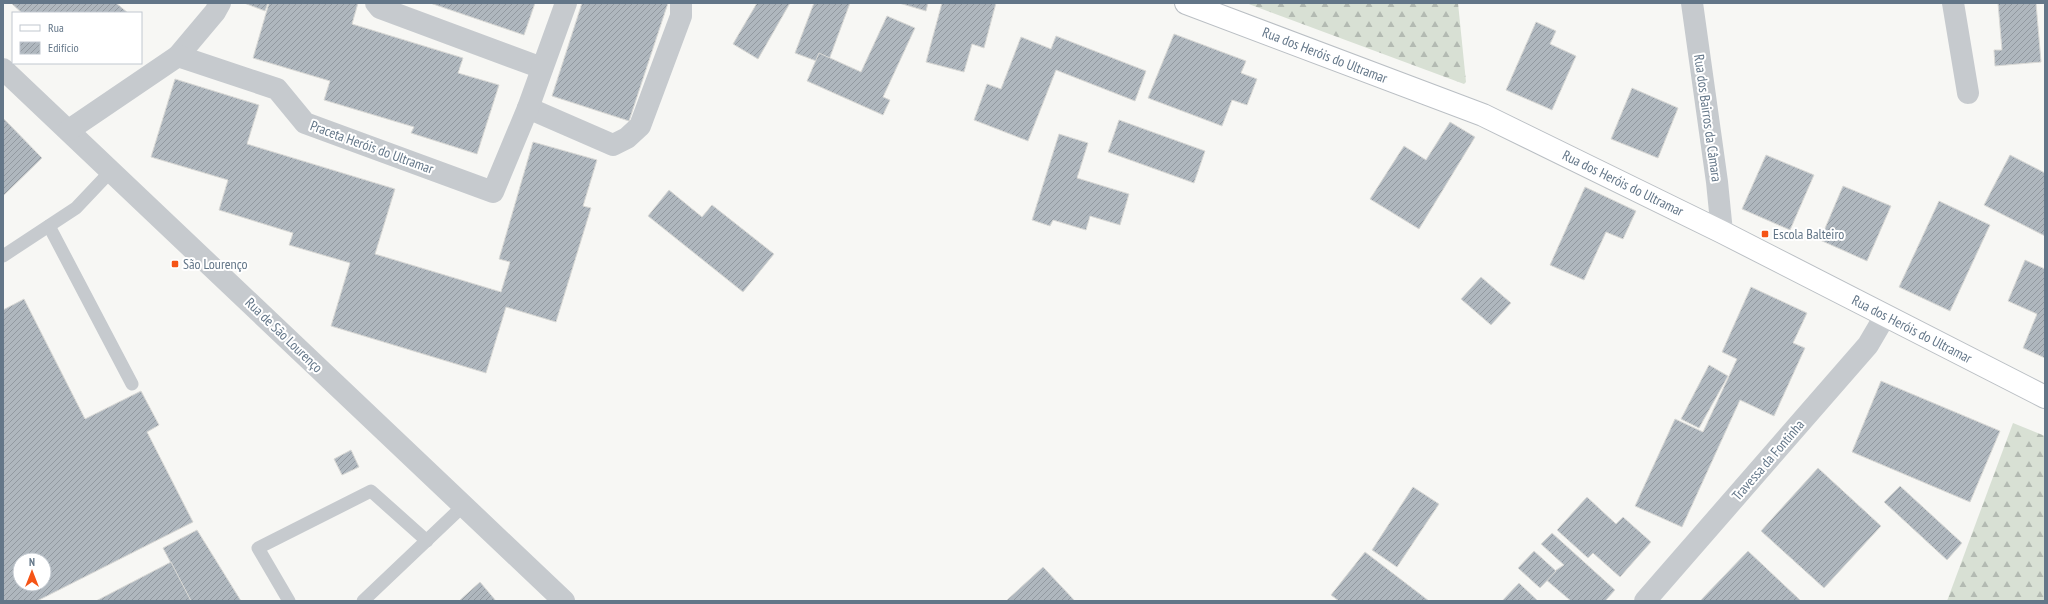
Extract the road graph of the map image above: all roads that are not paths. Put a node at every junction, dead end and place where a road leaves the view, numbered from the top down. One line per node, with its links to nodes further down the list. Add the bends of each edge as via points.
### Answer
1 (376, 3): 9 (street, via 380,8)
2 (566, 3): 9 (street, Praceta Heróis do Ultramar)
3 (681, 3): 12 (street, via 681,16 640,126 626,138 613,145)
4 (1186, 3): 16 (street, Rua dos Heróis do Ultramar, via 1483,115)
5 (1692, 3): 16 (street, Rua dos Bairros da Câmara)
6 (1953, 3): 11 (street)
7 (211, 6): 8 (street)
8 (178, 56): 12 (street, Praceta Heróis do Ultramar, via 277,89 305,123 493,192); 13 (street)
9 (542, 68): 12 (street, Praceta Heróis do Ultramar)
10 (3, 69): 13 (street, Rua de São Lourenço)
11 (1968, 93)
12 (528, 108)
13 (69, 130): 14 (street, Rua de São Lourenço)
14 (112, 171): 15 (lane, via 76,208); 21 (street, Rua de São Lourenço)
15 (49, 226): 17 (lane); 19 (lane)
16 (1722, 232): 18 (street, Rua dos Heróis do Ultramar)
17 (3, 256)
18 (1885, 316): 20 (street, Rua dos Heróis do Ultramar); 26 (street, Travessa da Fontinha, via 1868,345)
19 (132, 384)
20 (2045, 396)
21 (463, 506): 22 (lane); 25 (street, Rua de São Lourenço)
22 (427, 541): 23 (lane, via 371,491 258,548); 24 (lane)
23 (289, 601)
24 (363, 601)
25 (564, 601)
26 (1645, 601)

